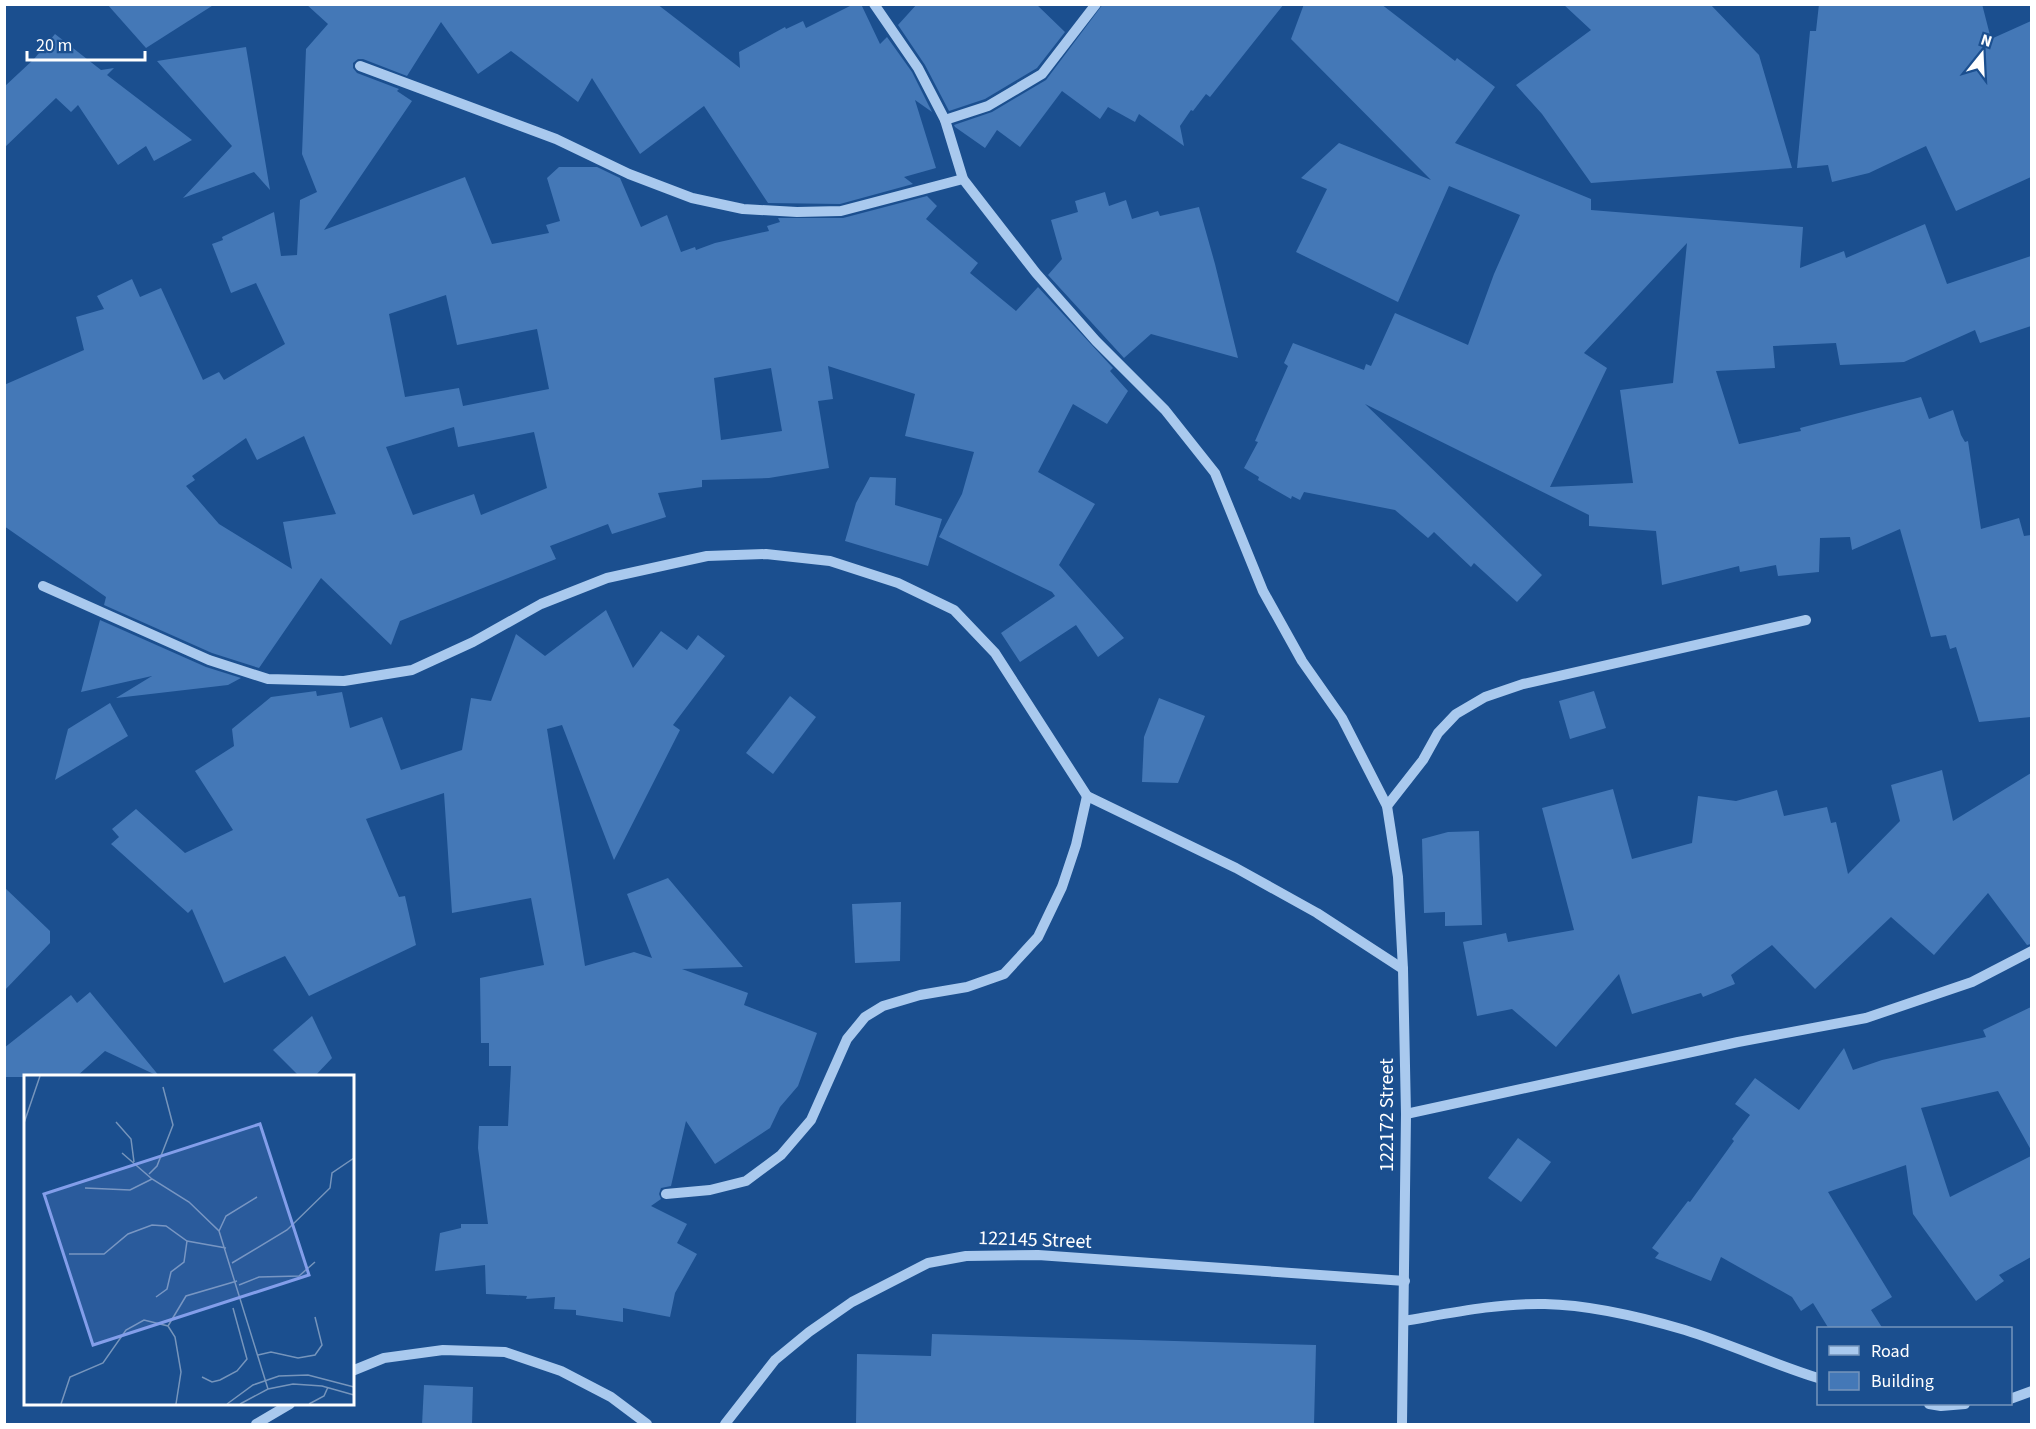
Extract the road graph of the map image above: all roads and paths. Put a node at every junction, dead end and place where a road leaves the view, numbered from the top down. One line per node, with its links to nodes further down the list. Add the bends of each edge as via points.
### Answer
1 (874, 4): 4 (street, via 918,68)
2 (1096, 4): 4 (street, via 1042,74 988,106)
3 (360, 66): 5 (street, via 556,139 629,174 692,198 743,209 841,211)
4 (945, 120): 5 (street)
5 (963, 179): 9 (street, 122172 Street, via 1036,273 1165,410 1215,473 1263,591 1302,661 1342,718)
6 (43, 586): 8 (street, via 209,660 268,679 344,681 412,670 541,604 607,578 707,556 766,554 830,561 898,583 954,610 994,653)
7 (1806, 620): 9 (street, via 1523,684 1485,697 1456,714 1438,733 1423,760)
8 (1087, 796): 11 (street, via 1246,874 1317,913); 13 (street, via 1076,845 1057,897 1038,937 1004,974 967,987 883,1006 865,1017 848,1039 811,1120 782,1155 746,1181 710,1190)
9 (1387, 806): 11 (street, 122172 Street, via 1398,877)
10 (2031, 951): 12 (street, via 1972,982 1866,1018)
11 (1403, 969): 12 (street, 122172 Street)
12 (1406, 1114): 14 (street, 122172 Street)
13 (666, 1194)
14 (1405, 1281): 15 (street, 122172 Street); 25 (street, 122145 Street, via 1038,1256 966,1256 928,1263 852,1302 809,1332 775,1360)
15 (1404, 1321): 17 (street, via 1494,1306 1546,1304 1603,1310 1685,1330); 26 (street, 122172 Street)
16 (354, 1370): 24 (street, via 384,1358 443,1350 505,1352 561,1371 611,1397)
17 (1817, 1378)
18 (2031, 1391): 19 (street)
19 (2012, 1398)
20 (288, 1405): 23 (street)
21 (1935, 1405): 22 (street)
22 (1953, 1405)
23 (256, 1425)
24 (647, 1425)
25 (725, 1425)
26 (1402, 1425)

